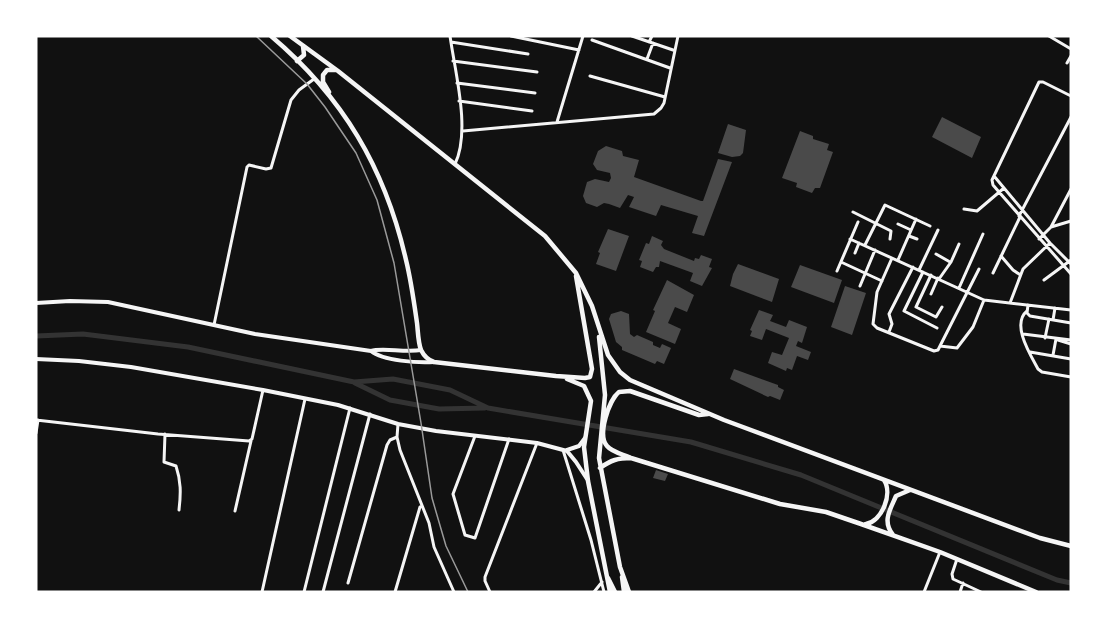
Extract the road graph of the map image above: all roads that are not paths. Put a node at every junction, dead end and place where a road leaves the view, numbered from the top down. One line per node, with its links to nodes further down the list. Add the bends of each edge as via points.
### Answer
1 (272, 36): 20 (highway)
2 (290, 36): 13 (highway)
3 (450, 36): 11 (street)
4 (511, 36): 15 (street)
5 (583, 36): 15 (street)
6 (632, 36): 12 (street)
7 (651, 36): 12 (street)
8 (678, 36): 16 (street)
9 (1049, 36): 14 (street)
10 (592, 40): 19 (street)
11 (450, 42): 17 (street); 21 (street)
12 (651, 43): 16 (street); 19 (street)
13 (303, 46): 20 (highway, via 304,55); 24 (highway)
14 (1071, 49)
15 (579, 50): 36 (street)
16 (674, 50): 23 (street)
17 (528, 54)
18 (1071, 56): 22 (street)
19 (647, 59): 23 (street)
20 (297, 61): 27 (highway)
21 (453, 61): 25 (street); 28 (street)
22 (1067, 63)
23 (670, 68): 31 (street)
24 (338, 71): 32 (highway, via 327,70 322,75); 38 (highway)
25 (537, 72)
26 (590, 76): 31 (street)
27 (315, 79): 32 (highway); 105 (street, via 291,100 270,168 247,167)
28 (456, 82): 29 (street); 33 (street)
29 (535, 93)
30 (1071, 96): 39 (street, via 1038,83)
31 (665, 97): 36 (street, via 654,114)
32 (334, 100): 114 (highway, via 369,154 389,201 408,268)
33 (459, 101): 34 (street); 37 (street)
34 (532, 111)
35 (1071, 119): 44 (street)
36 (557, 122): 37 (street)
37 (463, 131): 38 (street)
38 (454, 166): 82 (highway, via 545,236)
39 (994, 176): 40 (street); 42 (street, via 993,184)
40 (1004, 188): 42 (street); 44 (street)
41 (1071, 189): 53 (street)
42 (999, 192): 43 (street, via 977,211); 46 (street)
43 (964, 209)
44 (1022, 210): 46 (street); 57 (street)
45 (853, 212): 50 (street)
46 (1020, 217): 59 (street); 71 (street)
47 (916, 219): 50 (street, via 885,205); 52 (street); 54 (street)
48 (1071, 221): 53 (street)
49 (858, 222): 60 (street)
50 (876, 223): 61 (street, via 892,231); 66 (street)
51 (898, 224): 54 (street)
52 (930, 226)
53 (1051, 227): 57 (street)
54 (911, 230): 58 (street)
55 (938, 230): 81 (street)
56 (982, 234): 92 (street)
57 (1043, 234): 59 (street); 64 (street)
58 (909, 236): 62 (street); 73 (street)
59 (1038, 238): 67 (street)
60 (850, 239): 63 (street); 74 (street)
61 (890, 239)
62 (917, 239)
63 (859, 243): 66 (street); 69 (street)
64 (1050, 243): 67 (street); 76 (street)
65 (959, 244): 75 (street)
66 (865, 246): 68 (street)
67 (1046, 247): 77 (street); 85 (street)
68 (875, 250): 72 (street); 83 (street)
69 (855, 253)
70 (936, 254): 75 (street)
71 (1001, 256): 84 (street); 85 (street)
72 (892, 258): 73 (street); 90 (street)
73 (898, 260): 78 (street)
74 (841, 262): 80 (street); 83 (street)
75 (951, 262): 88 (street)
76 (1070, 262): 77 (street)
77 (1064, 265): 86 (street); 89 (street)
78 (913, 267): 81 (street); 108 (street, via 889,314)
79 (979, 269): 93 (street)
80 (837, 271)
81 (921, 271): 87 (street); 107 (street, via 904,311)
82 (576, 273): 106 (highway); 121 (highway, via 592,374 585,378)
83 (866, 273): 90 (street); 91 (street)
84 (993, 273)
85 (1020, 274): 97 (street)
86 (1071, 274)
87 (931, 275): 88 (street); 99 (street, via 916,306 936,317)
88 (939, 279): 92 (street); 94 (street)
89 (1044, 280)
90 (882, 281): 108 (street, via 873,321 875,327)
91 (860, 286)
92 (959, 288): 93 (street)
93 (968, 292): 95 (street); 113 (street)
94 (931, 294)
95 (984, 300): 97 (street); 113 (street, via 973,327 957,348)
96 (36, 303): 105 (street, via 108,302)
97 (1010, 303): 98 (street)
98 (1028, 304): 100 (street); 102 (street)
99 (942, 307)
100 (1055, 308): 101 (street); 103 (street)
101 (1071, 310)
102 (1027, 311): 103 (street, via 1030,316); 109 (street, via 1020,326)
103 (1051, 320): 104 (street); 110 (street)
104 (1071, 323)
105 (214, 325): 115 (street)
106 (598, 326): 126 (highway); 128 (highway, via 608,356 625,376)
107 (937, 328)
108 (889, 333): 113 (street, via 934,351)
109 (1023, 334): 110 (street); 116 (street)
110 (1045, 338): 111 (street)
111 (1056, 339): 112 (street); 117 (street)
112 (1071, 342)
113 (940, 346)
114 (421, 350): 115 (street); 120 (highway)
115 (371, 351): 120 (street, via 410,362)
116 (1030, 352): 117 (street); 122 (street, via 1040,372)
117 (1053, 356): 119 (street)
118 (36, 359): 123 (street, via 114,364)
119 (1071, 359)
120 (434, 362): 121 (highway)
121 (556, 376): 135 (highway, via 584,386 590,396)
122 (1071, 377)
123 (263, 390): 124 (street); 138 (street)
124 (306, 399): 125 (street); 158 (street)
125 (350, 408): 127 (street); 159 (street)
126 (605, 411): 128 (highway, via 614,396 624,391 699,415); 137 (highway)
127 (370, 414): 130 (street); 160 (street)
128 (709, 414): 143 (highway)
129 (37, 420): 131 (street); 132 (street)
130 (398, 424): 133 (street); 134 (street)
131 (36, 433)
132 (165, 435): 138 (street); 147 (street, via 164,462 176,466 182,488)
133 (475, 435): 136 (street); 136 (street, via 453,494 465,535 475,538)
134 (397, 437): 146 (street); 156 (street, via 387,445)
135 (585, 438): 140 (street, via 579,446); 144 (highway)
136 (509, 439): 139 (street)
137 (602, 439): 141 (highway, via 609,448); 142 (highway)
138 (251, 441): 148 (street)
139 (537, 443): 140 (street); 163 (street, via 485,577)
140 (565, 450): 144 (street); 155 (street)
141 (631, 458): 142 (highway, via 618,458); 149 (highway, via 780,504 826,512)
142 (600, 468): 168 (highway)
143 (883, 479): 145 (highway); 149 (highway, via 888,493 879,516 869,524)
144 (588, 481): 154 (highway)
145 (912, 490): 150 (highway, via 896,496 887,519); 151 (highway)
146 (420, 505): 161 (street); 162 (street)
147 (179, 510)
148 (235, 511)
149 (861, 524): 150 (highway)
150 (893, 535): 152 (highway)
151 (1071, 546)
152 (940, 552): 153 (highway); 169 (street)
153 (957, 559): 157 (street, via 952,577); 172 (highway)
154 (607, 576): 166 (highway); 167 (highway)
155 (602, 582): 164 (street); 165 (street)
156 (348, 583)
157 (963, 583): 170 (street); 171 (street)
158 (262, 592)
159 (304, 592)
160 (323, 592)
161 (395, 592)
162 (454, 592)
163 (490, 592)
164 (594, 592)
165 (604, 592)
166 (610, 592)
167 (615, 592)
168 (627, 592)
169 (924, 592)
170 (960, 592)
171 (981, 592)
172 (1035, 592)

